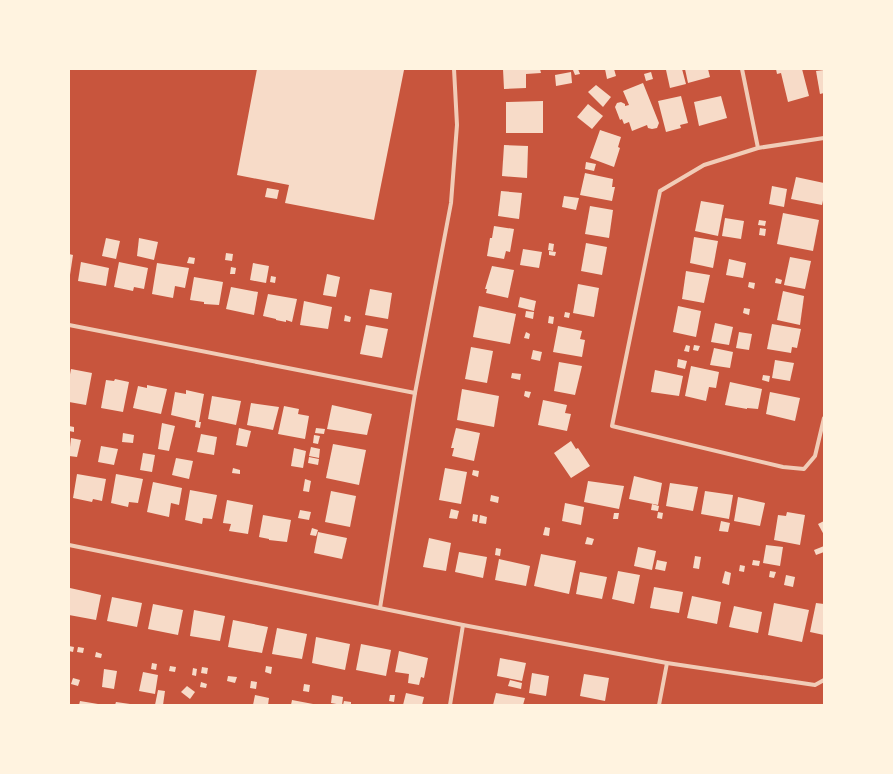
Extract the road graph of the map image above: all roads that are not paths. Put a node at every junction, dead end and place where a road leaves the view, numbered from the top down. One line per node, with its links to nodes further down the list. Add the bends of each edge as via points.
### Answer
1 (454, 69): 6 (street, via 456,125 451,203)
2 (742, 69): 4 (street)
3 (824, 138): 4 (street)
4 (758, 148): 7 (street, via 704,165 660,191 612,426 783,467 804,469 815,456)
5 (69, 325): 6 (street)
6 (415, 393): 9 (street)
7 (824, 418)
8 (69, 545): 9 (street)
9 (380, 608): 10 (street)
10 (463, 625): 11 (street); 13 (street)
11 (667, 663): 12 (street, via 815,685); 14 (street)
12 (824, 680)
13 (450, 705)
14 (659, 705)

